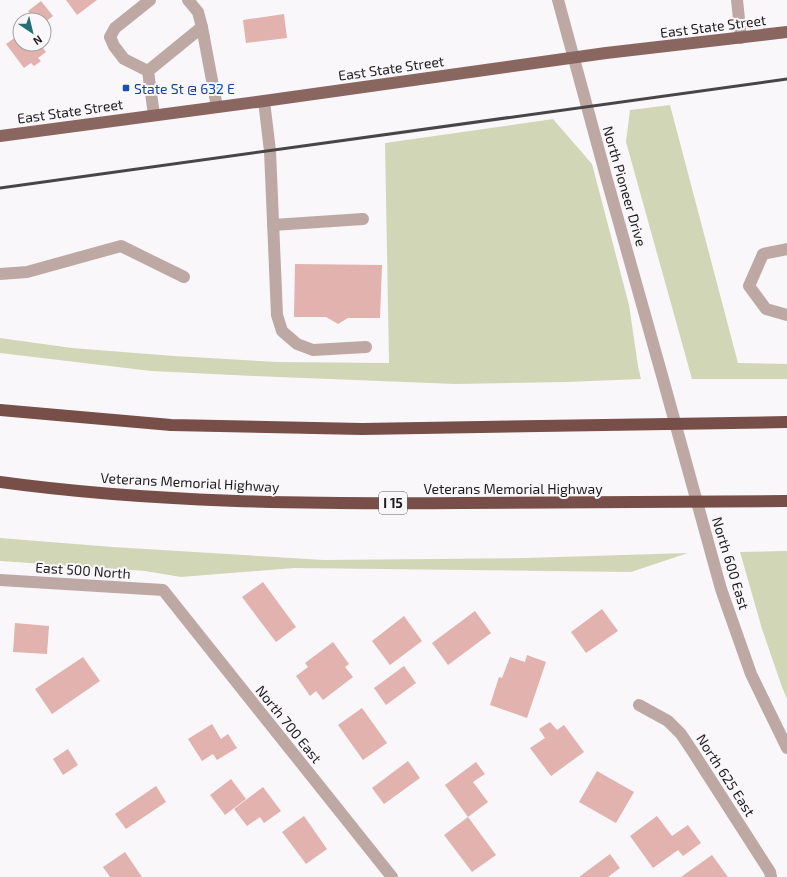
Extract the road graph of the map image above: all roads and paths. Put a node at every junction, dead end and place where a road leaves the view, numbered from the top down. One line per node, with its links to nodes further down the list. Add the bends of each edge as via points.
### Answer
1 (150, 0): 8 (street, via 115,28 110,37 124,59)
2 (188, 0): 5 (street, via 198,12)
3 (558, 0): 20 (street, North Pioneer Drive)
4 (737, 0): 7 (street)
5 (202, 27): 8 (street); 10 (street)
6 (787, 32): 7 (main road, East State Street)
7 (741, 38): 9 (main road, East State Street, via 606,53)
8 (148, 71): 11 (street)
9 (264, 101): 10 (main road, East State Street); 14 (street, via 270,151)
10 (217, 107): 11 (main road, East State Street)
11 (154, 115): 12 (main road, East State Street)
12 (0, 136)
13 (363, 219): 14 (street)
14 (273, 225): 19 (street, via 276,315 282,331 297,344 314,350)
15 (787, 249): 18 (street, via 763,254 749,286 766,309)
16 (0, 274): 17 (street, via 27,272 121,246)
17 (184, 277)
18 (787, 315)
19 (366, 347)
20 (663, 379): 28 (street, North 600 East, via 721,589 751,674)
21 (0, 410): 22 (highway, via 171,425 362,429)
22 (787, 422)
23 (0, 482): 24 (highway, Veterans Memorial Highway / I 15, via 182,499 265,502 372,504)
24 (787, 501)
25 (0, 580): 26 (street, East 500 North)
26 (163, 590): 29 (street, North 700 East)
27 (639, 705): 30 (street, North 625 East, via 668,721 681,734)
28 (787, 748)
29 (392, 877)
30 (771, 877)

